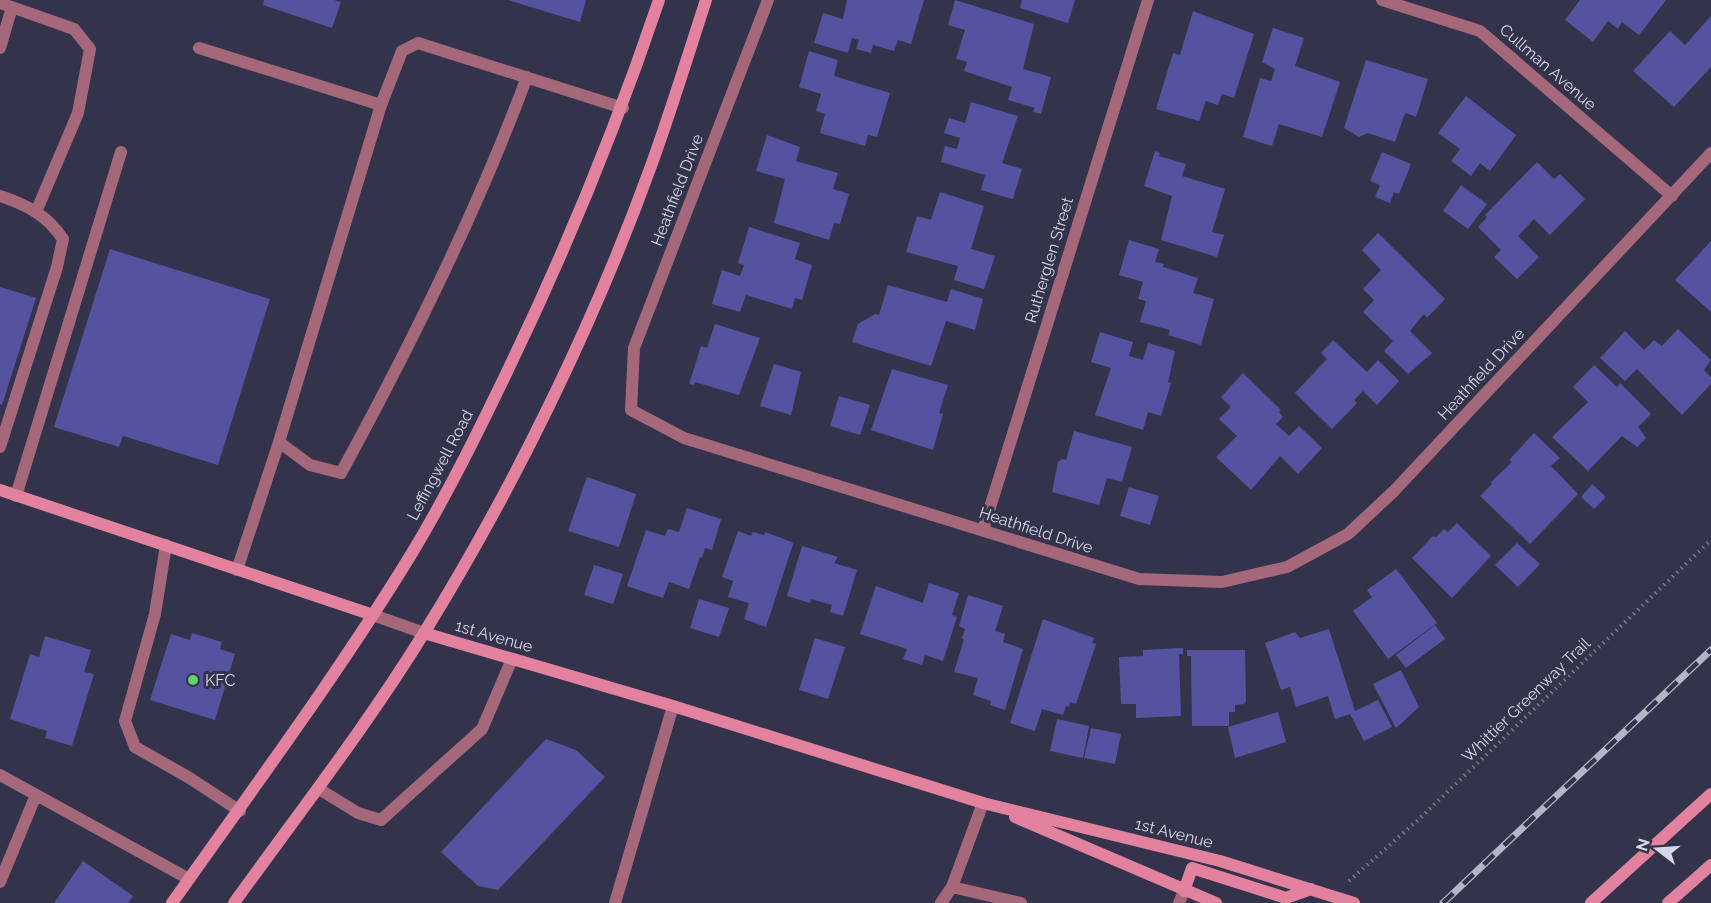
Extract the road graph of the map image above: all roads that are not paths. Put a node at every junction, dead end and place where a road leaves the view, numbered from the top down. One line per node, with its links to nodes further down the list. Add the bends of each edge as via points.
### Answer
1 (659, 0): 11 (main road, Leffingwell Road)
2 (706, 0): 25 (main road, via 651,166 599,298 511,479)
3 (768, 0): 21 (street, Heathfield Drive, via 634,348 631,410 684,438)
4 (1148, 0): 21 (street, Rutherglen Street)
5 (1382, 0): 15 (street, Cullman Avenue, via 1480,31)
6 (6, 5): 7 (street); 16 (street, via 74,29 90,49 78,113)
7 (0, 48)
8 (199, 48): 10 (street)
9 (527, 77): 10 (street, via 418,43 402,51); 11 (street); 17 (street, via 496,160 395,374 341,473 310,465)
10 (381, 105): 17 (street)
11 (623, 108): 24 (main road, Leffingwell Road, via 544,294 494,399 413,551)
12 (121, 152): 20 (street)
13 (1711, 153): 15 (street, Heathfield Drive)
14 (0, 196): 16 (street)
15 (1672, 196): 21 (street, Heathfield Drive, via 1394,491 1348,534 1287,567 1221,582 1138,579)
16 (36, 212): 18 (street, via 52,222 63,239)
17 (279, 442): 23 (street)
18 (0, 447)
19 (0, 490): 20 (main road, 1st Avenue)
20 (16, 496): 22 (main road, 1st Avenue)
21 (983, 530)
22 (166, 545): 23 (main road, 1st Avenue); 33 (street, via 155,614 124,721 135,747)
23 (237, 570): 24 (main road, 1st Avenue)
24 (374, 615): 25 (street, 1st Avenue); 33 (main road, Leffingwell Road)
25 (424, 633): 26 (main road, 1st Avenue); 29 (main road)
26 (512, 659): 27 (main road, 1st Avenue); 29 (street, via 482,729 381,819 358,813)
27 (672, 706): 32 (main road, 1st Avenue); 42 (street)
28 (0, 775): 31 (street)
29 (319, 789): 41 (main road)
30 (1711, 794): 47 (main road)
31 (36, 795): 35 (street); 36 (street)
32 (983, 803): 37 (street); 38 (main road, 1st Avenue, via 1220,861); 39 (main road, 1st Avenue)
33 (240, 811): 35 (main road, Leffingwell Road)
34 (1711, 865): 48 (main road)
35 (189, 879): 40 (main road, Leffingwell Road)
36 (0, 882)
37 (952, 887): 43 (street); 44 (street)
38 (1311, 890): 39 (main road, via 1286,898 1192,868); 46 (main road, 1st Avenue)
39 (1181, 897): 45 (main road, 1st Avenue)
40 (172, 903)
41 (234, 903)
42 (615, 903)
43 (941, 903)
44 (1021, 903)
45 (1216, 903)
46 (1354, 903)
47 (1591, 903)
48 (1668, 903)

